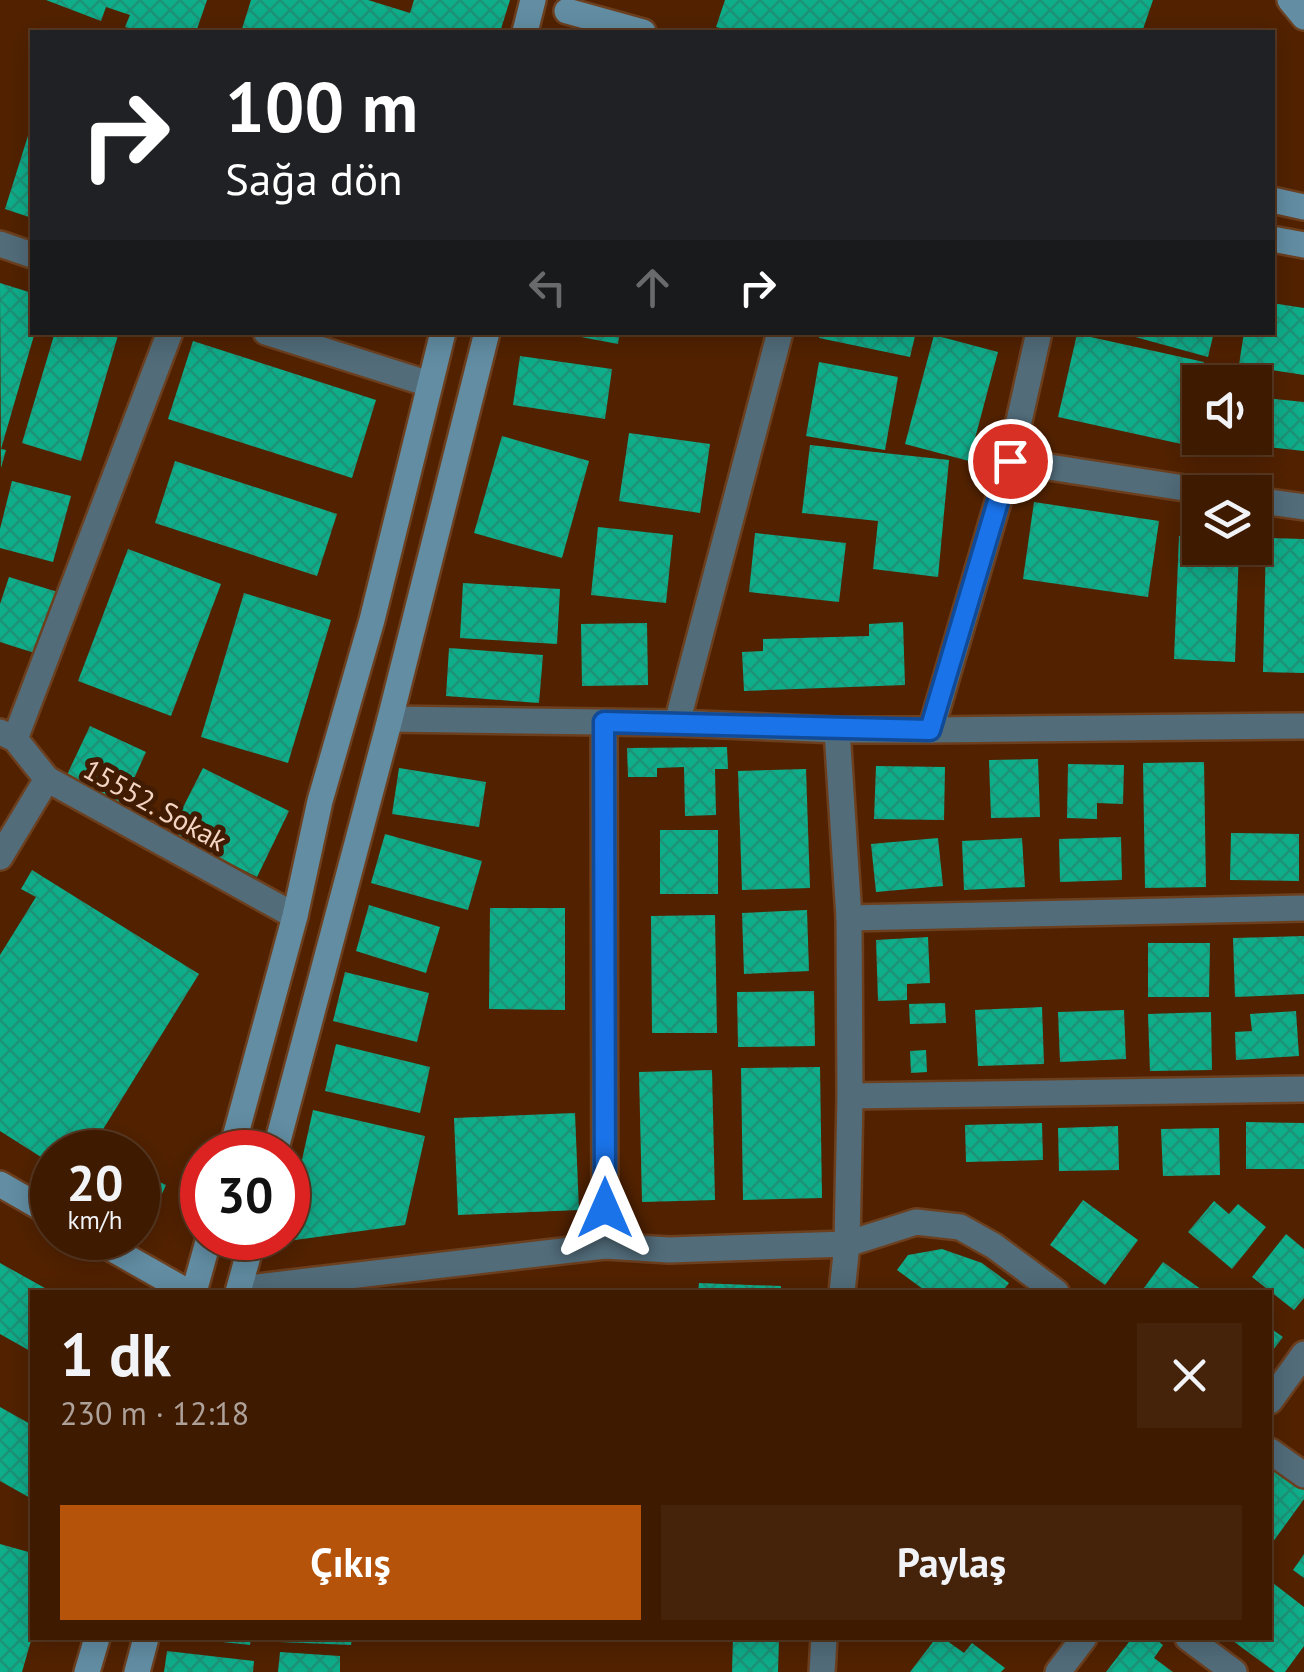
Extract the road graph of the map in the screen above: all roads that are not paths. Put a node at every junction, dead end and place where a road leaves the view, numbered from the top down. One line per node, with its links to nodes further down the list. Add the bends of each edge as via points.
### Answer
1 (534, 0): 5 (main road)
2 (1290, 0): 4 (main road)
3 (566, 14): 6 (main road)
4 (1304, 17)
5 (525, 30)
6 (634, 30)
7 (1275, 201): 8 (main road)
8 (1304, 207)
9 (1275, 240): 11 (main road)
10 (0, 244): 12 (street)
11 (1304, 245)
12 (30, 254)
13 (169, 335): 30 (street)
14 (275, 335): 19 (street)
15 (442, 335): 19 (main road)
16 (485, 335): 24 (main road)
17 (779, 335): 26 (street)
18 (1039, 335): 20 (street)
19 (429, 384): 34 (main road)
20 (1010, 461): 21 (street); 29 (street)
21 (1182, 488)
22 (1272, 502): 23 (street)
23 (1304, 507)
24 (390, 719): 25 (street); 39 (main road)
25 (604, 722): 26 (street); 43 (street)
26 (678, 723): 28 (street)
27 (1304, 726): 29 (street)
28 (838, 730): 29 (street); 35 (street)
29 (930, 730)
30 (8, 735): 31 (street, 15552. Sokak)
31 (47, 779): 32 (street); 34 (street, 15552. Sokak)
32 (0, 857)
33 (1304, 908): 35 (street)
34 (295, 916): 38 (main road)
35 (849, 918): 37 (street)
36 (1304, 1089): 37 (street)
37 (850, 1096): 42 (street)
38 (237, 1130)
39 (281, 1130)
40 (0, 1184): 41 (main road)
41 (30, 1201)
42 (847, 1244): 43 (street); 50 (street); 51 (street, via 916,1222 960,1227)
43 (605, 1246): 49 (street)
44 (133, 1260): 47 (main road)
45 (201, 1260): 48 (main road)
46 (247, 1260): 49 (main road)
47 (187, 1290)
48 (192, 1290)
49 (238, 1290)
50 (842, 1290)
51 (1053, 1290)
52 (1304, 1354): 53 (street)
53 (1272, 1398)
54 (1272, 1452): 55 (street)
55 (1304, 1474)
56 (95, 1640): 61 (main road)
57 (145, 1640): 62 (main road)
58 (824, 1640): 63 (street)
59 (1082, 1640): 64 (street)
60 (1191, 1640): 65 (street)
61 (87, 1672)
62 (136, 1672)
63 (822, 1672)
64 (1058, 1672)
65 (1234, 1672)

